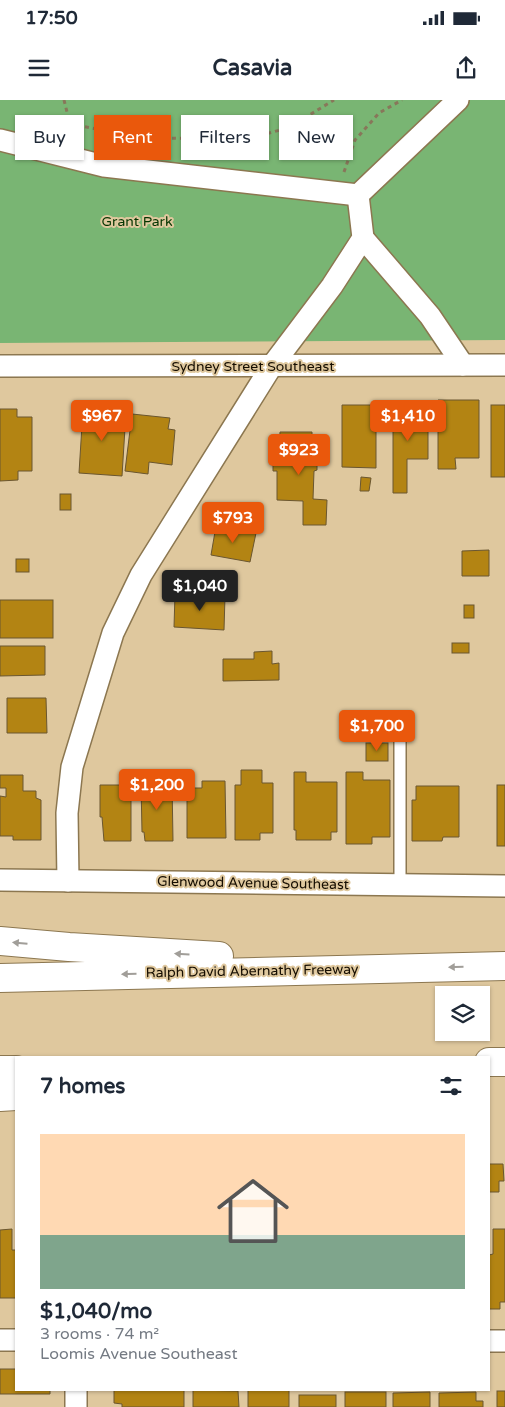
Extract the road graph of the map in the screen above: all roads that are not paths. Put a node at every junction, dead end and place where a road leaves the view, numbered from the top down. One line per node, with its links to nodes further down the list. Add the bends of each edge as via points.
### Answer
1 (458, 100): 3 (street)
2 (0, 140): 3 (street, via 104,166)
3 (358, 195): 4 (street)
4 (363, 238): 5 (street, via 430,316); 8 (street, via 332,286)
5 (463, 365): 6 (street, Sydney Street Southeast); 8 (street, Sydney Street Southeast)
6 (505, 365)
7 (0, 366): 8 (street, Sydney Street Southeast)
8 (271, 367): 11 (street, via 141,575 113,633 72,767 67,813)
9 (400, 734): 12 (lane)
10 (0, 880): 11 (street, Glenwood Avenue Southeast)
11 (68, 881): 12 (street, Glenwood Avenue Southeast)
12 (400, 885): 13 (street, Glenwood Avenue Southeast)
13 (505, 886)
14 (0, 941): 16 (highway, one-way to 14)
15 (505, 966): 16 (highway, Ralph David Abernathy Freeway, one-way to 16)
16 (405, 968): 17 (highway, Ralph David Abernathy Freeway, one-way to 17)
17 (0, 978)
18 (490, 1062): 19 (highway)
19 (505, 1062)
20 (0, 1070): 21 (highway)
21 (15, 1070)
22 (15, 1096): 23 (highway)
23 (0, 1097)
24 (0, 1340): 25 (street)
25 (15, 1340)
26 (490, 1341): 27 (street)
27 (505, 1341)
28 (76, 1391): 29 (street)
29 (76, 1407)

